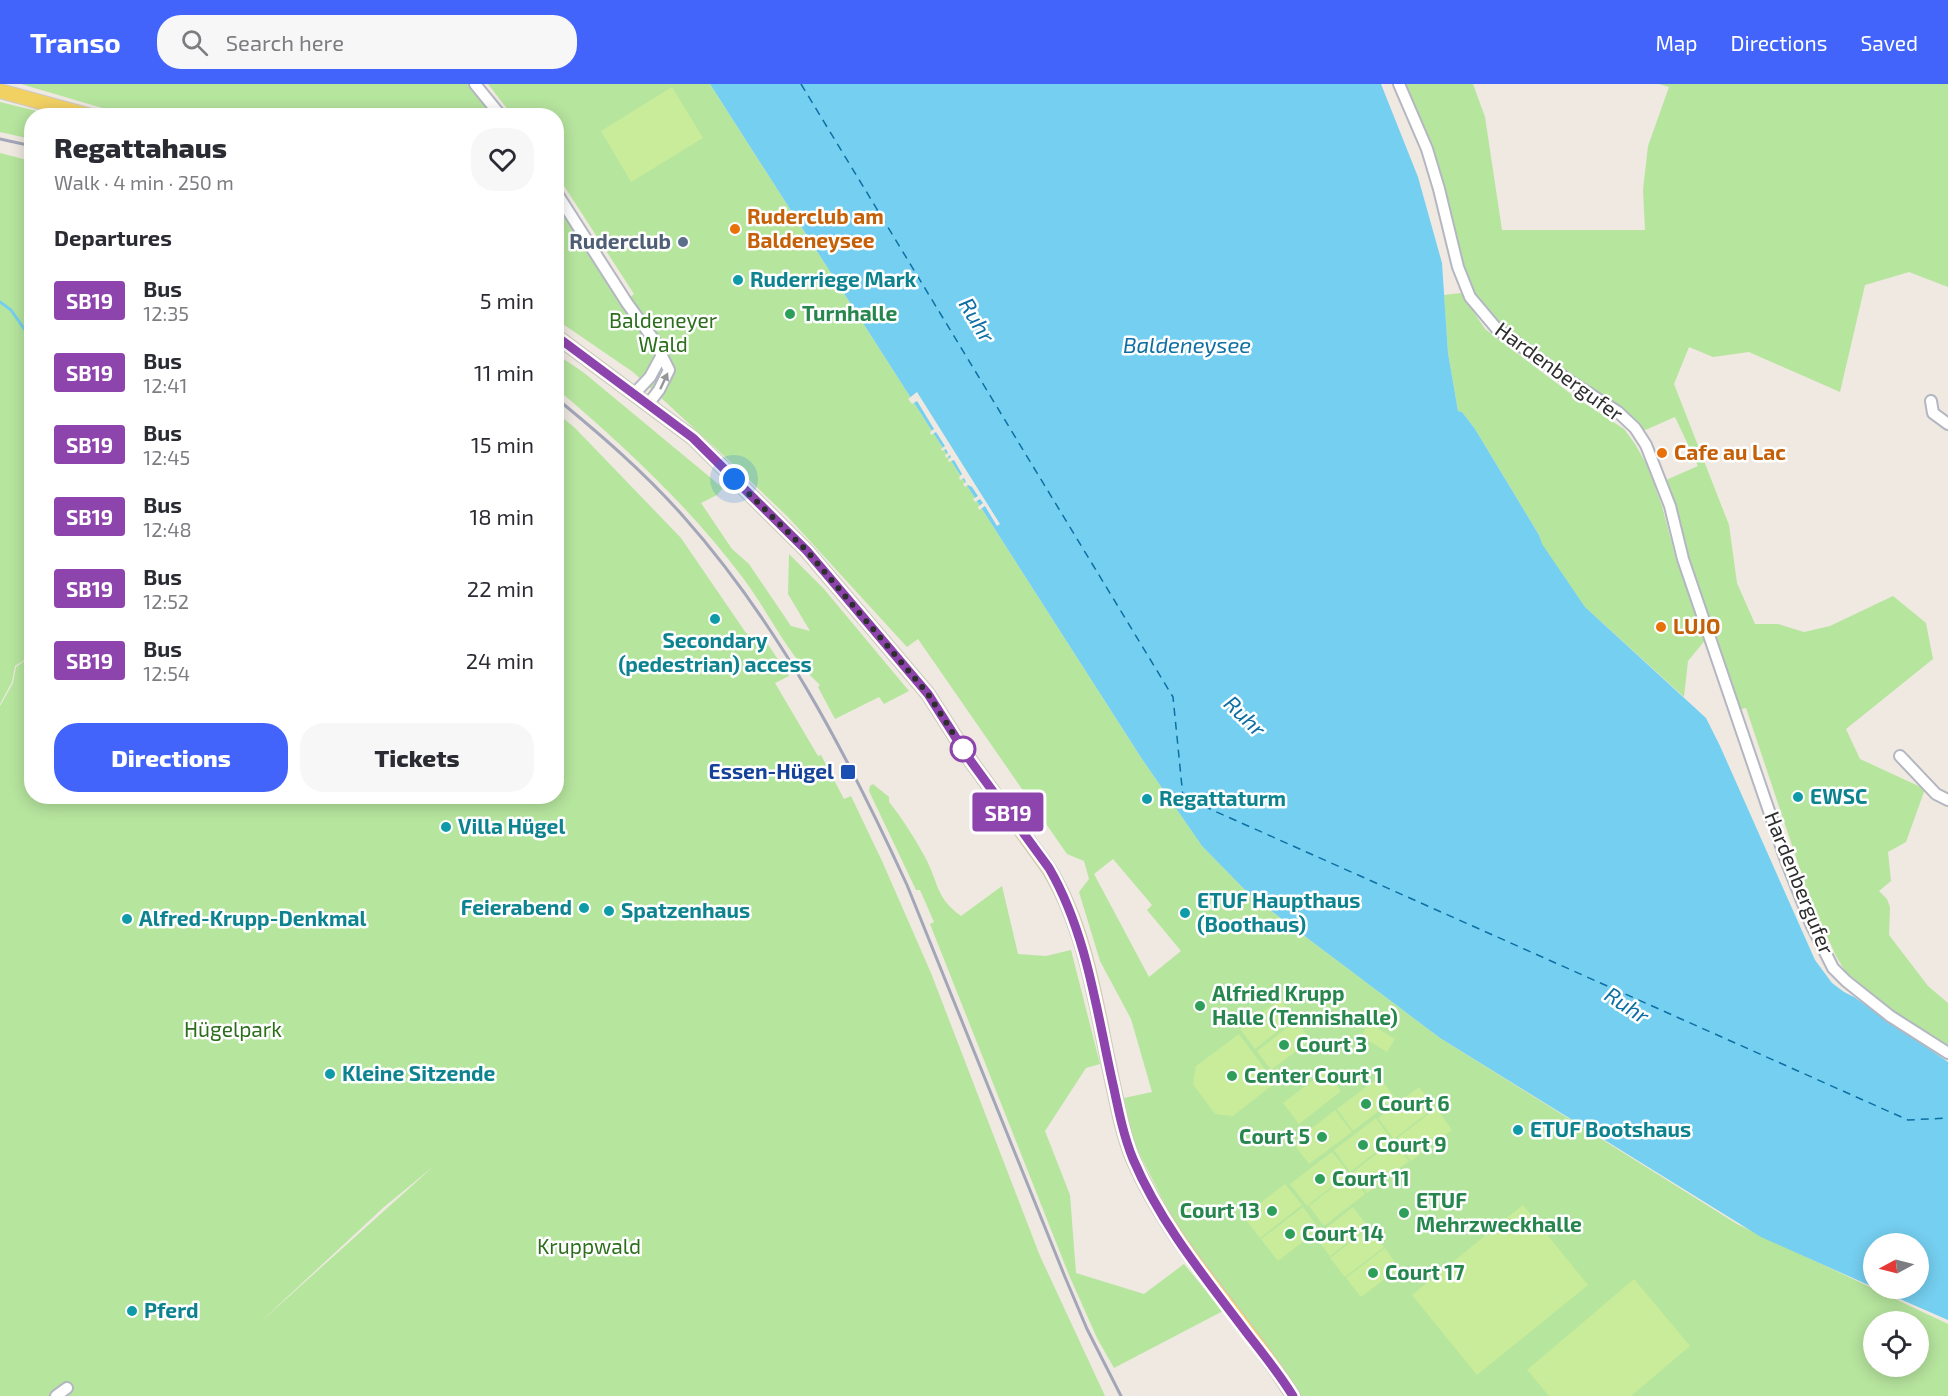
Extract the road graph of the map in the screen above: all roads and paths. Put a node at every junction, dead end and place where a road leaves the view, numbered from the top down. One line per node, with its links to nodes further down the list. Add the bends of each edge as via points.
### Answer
1 (476, 84): 5 (street)
2 (1399, 84): 13 (street, Hardenbergufer, via 1427,149 1458,267 1470,297 1497,329 1618,412 1646,445 1670,506 1683,559)
3 (0, 91): 4 (main road)
4 (62, 108)
5 (495, 108)
6 (564, 204): 8 (street)
7 (564, 342): 9 (main road)
8 (662, 356): 9 (street, via 650,377); 11 (street, one-way to 8, via 669,370)
9 (634, 393): 11 (main road)
10 (1931, 400): 12 (street, via 1932,413)
11 (649, 403): 20 (main road, via 693,438 807,551 928,694 970,760 1049,868 1076,927 1133,1158 1171,1230)
12 (1948, 424)
13 (1719, 662): 14 (street); 17 (street, Hardenbergufer, via 1784,855 1833,968 1890,1016)
14 (1706, 666)
15 (1900, 756): 16 (street, via 1936,794)
16 (1948, 800)
17 (1948, 1053)
18 (67, 1388): 19 (street)
19 (56, 1396)
20 (1293, 1396)

